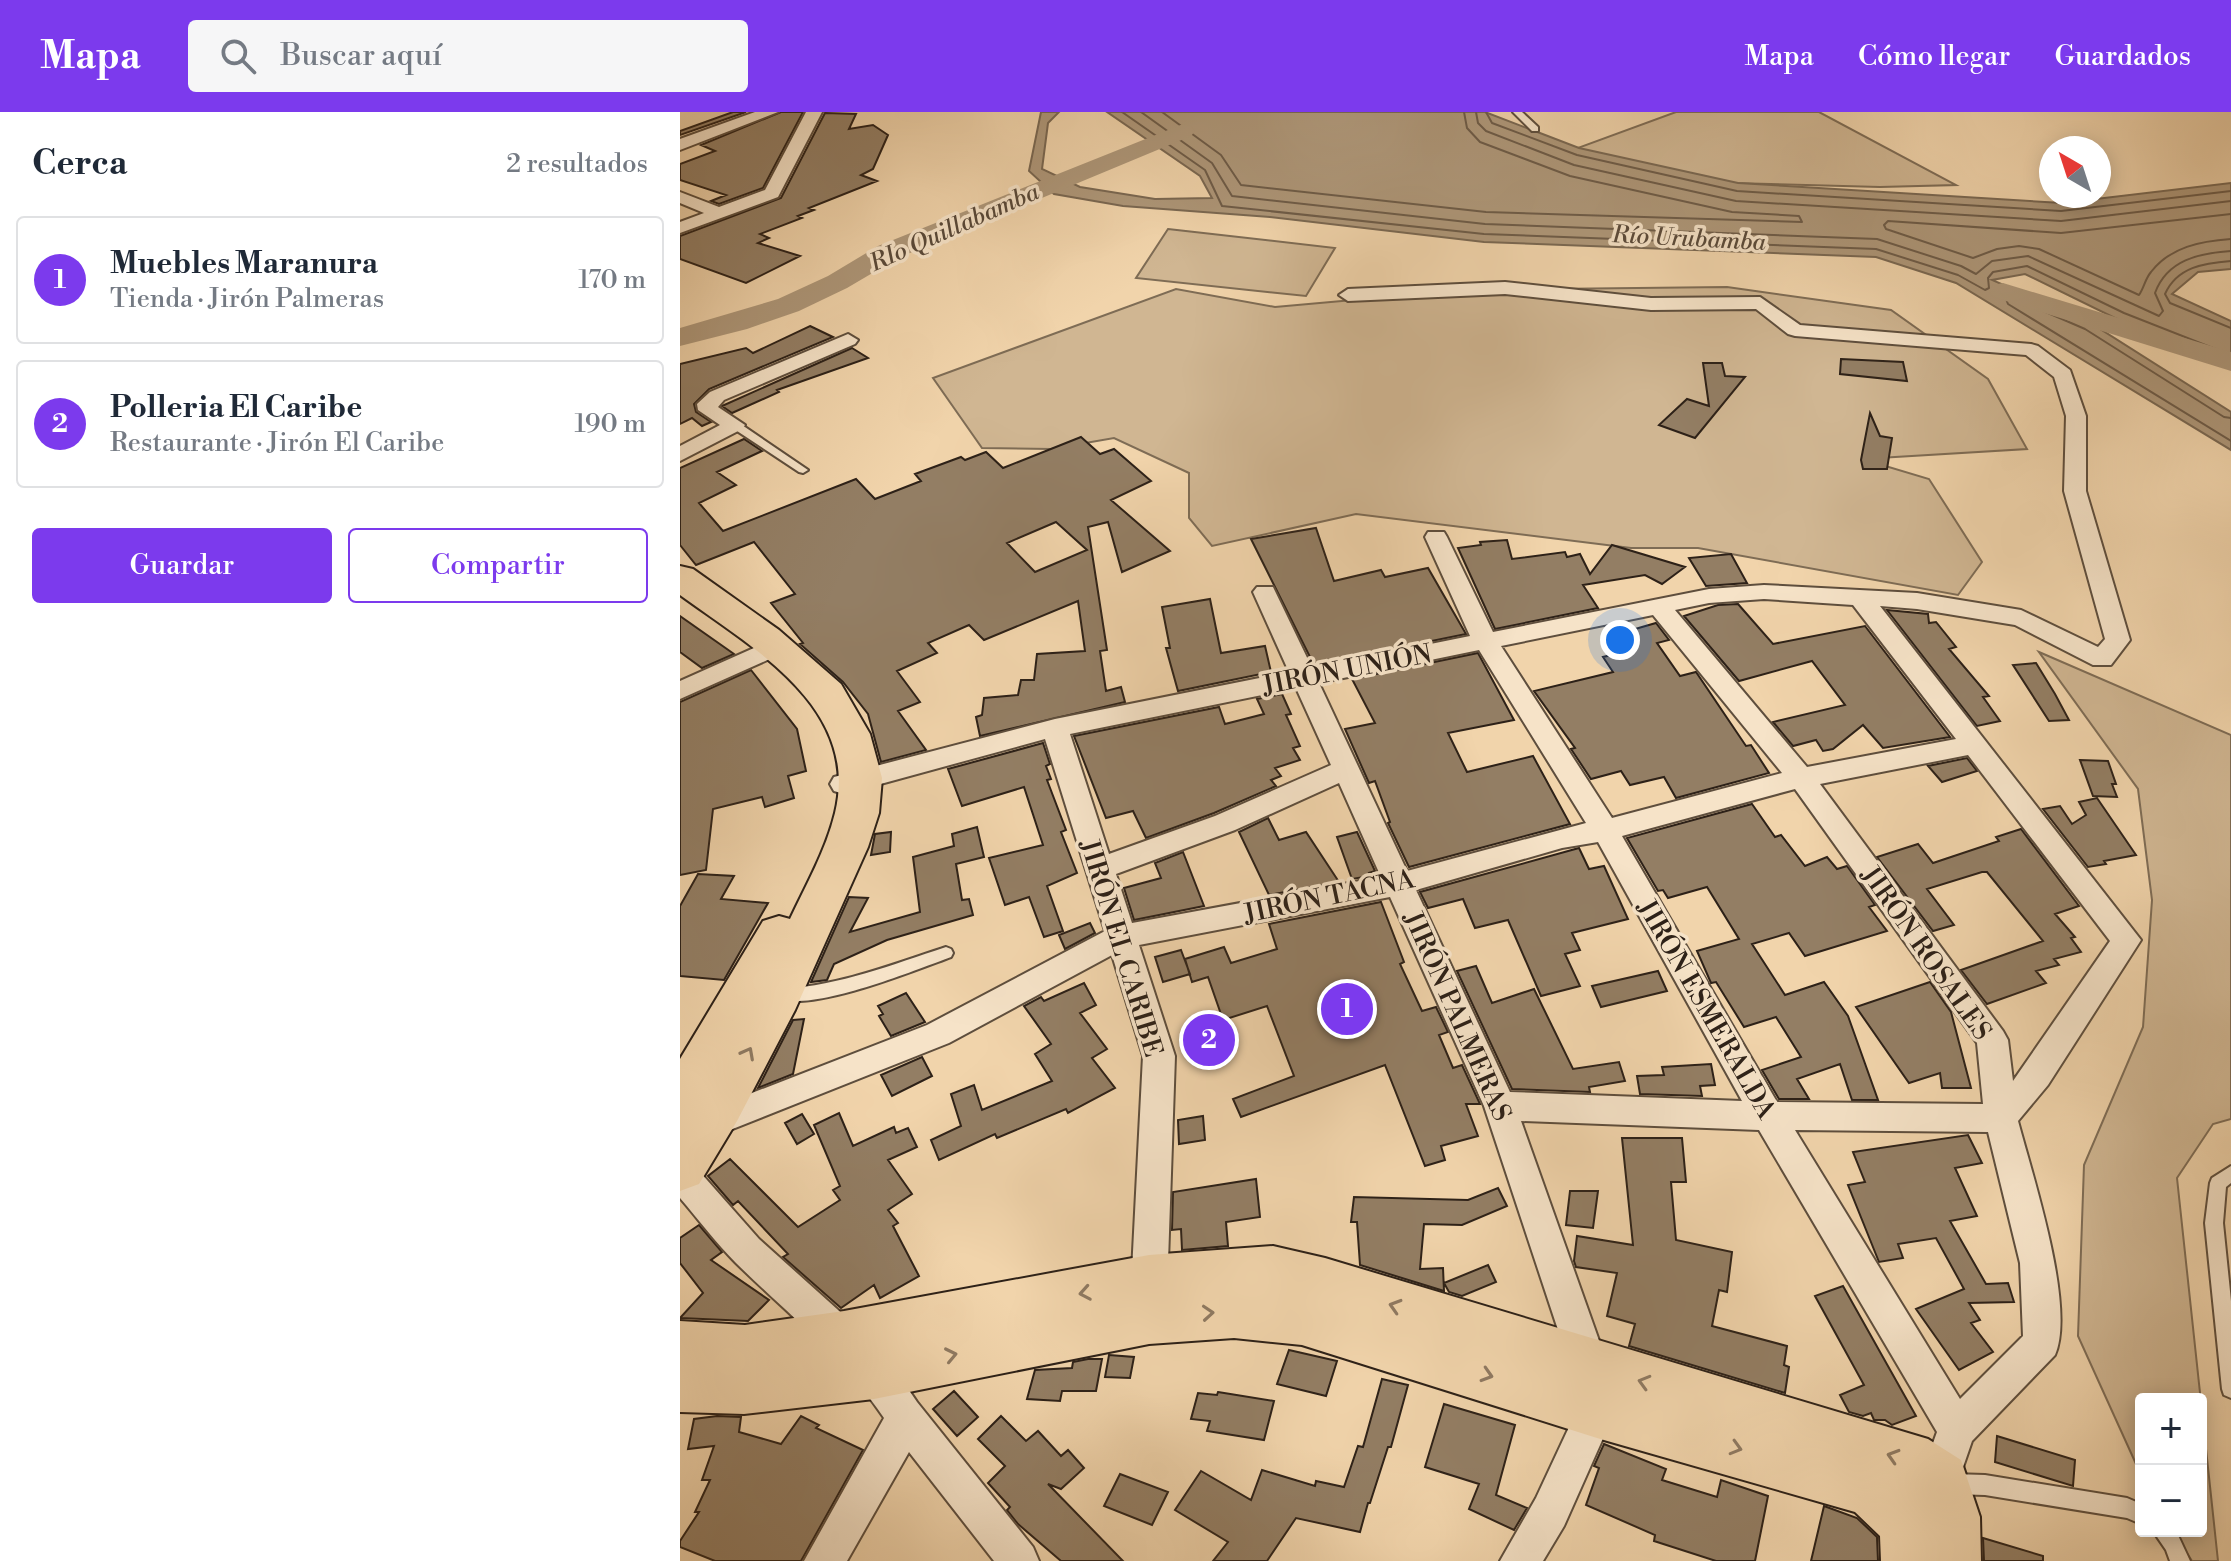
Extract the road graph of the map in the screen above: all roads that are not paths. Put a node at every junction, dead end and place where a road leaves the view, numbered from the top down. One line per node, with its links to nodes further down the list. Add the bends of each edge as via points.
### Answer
1 (770, 112): 5 (street)
2 (814, 112): 7 (street, via 772,193)
3 (1517, 112): 4 (lane)
4 (1535, 129)
5 (680, 145)
6 (680, 197): 7 (street)
7 (719, 213): 8 (street)
8 (680, 228)
9 (1348, 295): 17 (street, JIRÓN UNIÓN, via 1505,288 1651,304 1760,303 1795,330 2031,350 2063,374 2076,416 2075,491 2118,640 2102,659 2021,618)
10 (848, 340): 11 (street, via 707,404 708,410)
11 (735, 425): 12 (street); 13 (lane)
12 (680, 455)
13 (803, 470)
14 (1436, 537): 20 (street, JIRÓN ESMERALDA)
15 (680, 577): 21 (highway)
16 (1265, 592): 22 (street, JIRÓN PALMERAS)
17 (1860, 597): 19 (street, JIRÓN UNIÓN, via 1764,592); 25 (street)
18 (680, 599): 21 (highway)
19 (1658, 605): 20 (street, JIRÓN UNIÓN); 27 (street, JIRÓN ROSALES)
20 (1485, 641): 22 (street, JIRÓN UNIÓN); 29 (street, JIRÓN ESMERALDA)
21 (766, 652): 23 (street); 28 (highway, via 837,707 850,736)
22 (1302, 678): 24 (street, JIRÓN UNIÓN); 26 (street, JIRÓN PALMERAS)
23 (680, 691)
24 (1055, 728): 28 (street, JIRÓN UNIÓN); 30 (street, JIRÓN EL CARIBE)
25 (1975, 745): 27 (street, JIRÓN TACNA); 38 (street, via 2126,940 2037,1075)
26 (1347, 769): 30 (street, via 1262,808); 31 (street, JIRÓN PALMERAS)
27 (1801, 778): 29 (street, JIRÓN TACNA); 38 (street, JIRÓN ROSALES, via 1992,1040)
28 (850, 782): 34 (highway, via 855,818 842,857); 36 (highway, via 814,874)
29 (1605, 830): 31 (street, JIRÓN TACNA); 37 (street, JIRÓN ESMERALDA)
30 (1099, 869): 32 (street, JIRÓN EL CARIBE)
31 (1400, 884): 32 (street, JIRÓN TACNA); 35 (street, JIRÓN PALMERAS)
32 (1120, 937): 36 (street, JIRÓN TACNA, via 938,1034); 41 (street, JIRÓN EL CARIBE, via 1159,1056)
33 (946, 953): 34 (lane, via 867,982)
34 (779, 995): 36 (highway, one-way to 34)
35 (1500, 1106): 37 (street); 45 (street, JIRÓN PALMERAS)
36 (695, 1114): 39 (highway)
37 (1768, 1116): 38 (street); 47 (street, JIRÓN ESMERALDA)
38 (2001, 1118): 47 (street, JIRÓN ROSALES, via 2038,1263 2042,1343)
39 (680, 1171): 43 (street, via 747,1250)
40 (2231, 1173): 46 (lane, via 2218,1183 2214,1223)
41 (1149, 1299): 43 (highway); 45 (highway, via 1302,1318)
42 (680, 1349): 43 (highway, via 745,1353)
43 (874, 1375): 44 (highway, via 744,1385); 51 (street, via 891,1448); 52 (street)
44 (680, 1383)
45 (1593, 1388): 48 (highway, one-way to 45, via 1907,1460); 53 (street, via 1550,1512); 54 (highway, one-way to 54, via 1869,1485 1887,1495 1905,1517 1914,1540)
46 (2231, 1389)
47 (1957, 1429): 48 (street)
48 (1939, 1482): 49 (lane); 55 (highway, via 1949,1517)
49 (2135, 1511)
50 (2168, 1537): 56 (lane)
51 (824, 1561)
52 (1019, 1561)
53 (1520, 1561)
54 (1913, 1561)
55 (1949, 1561)
56 (2180, 1561)

